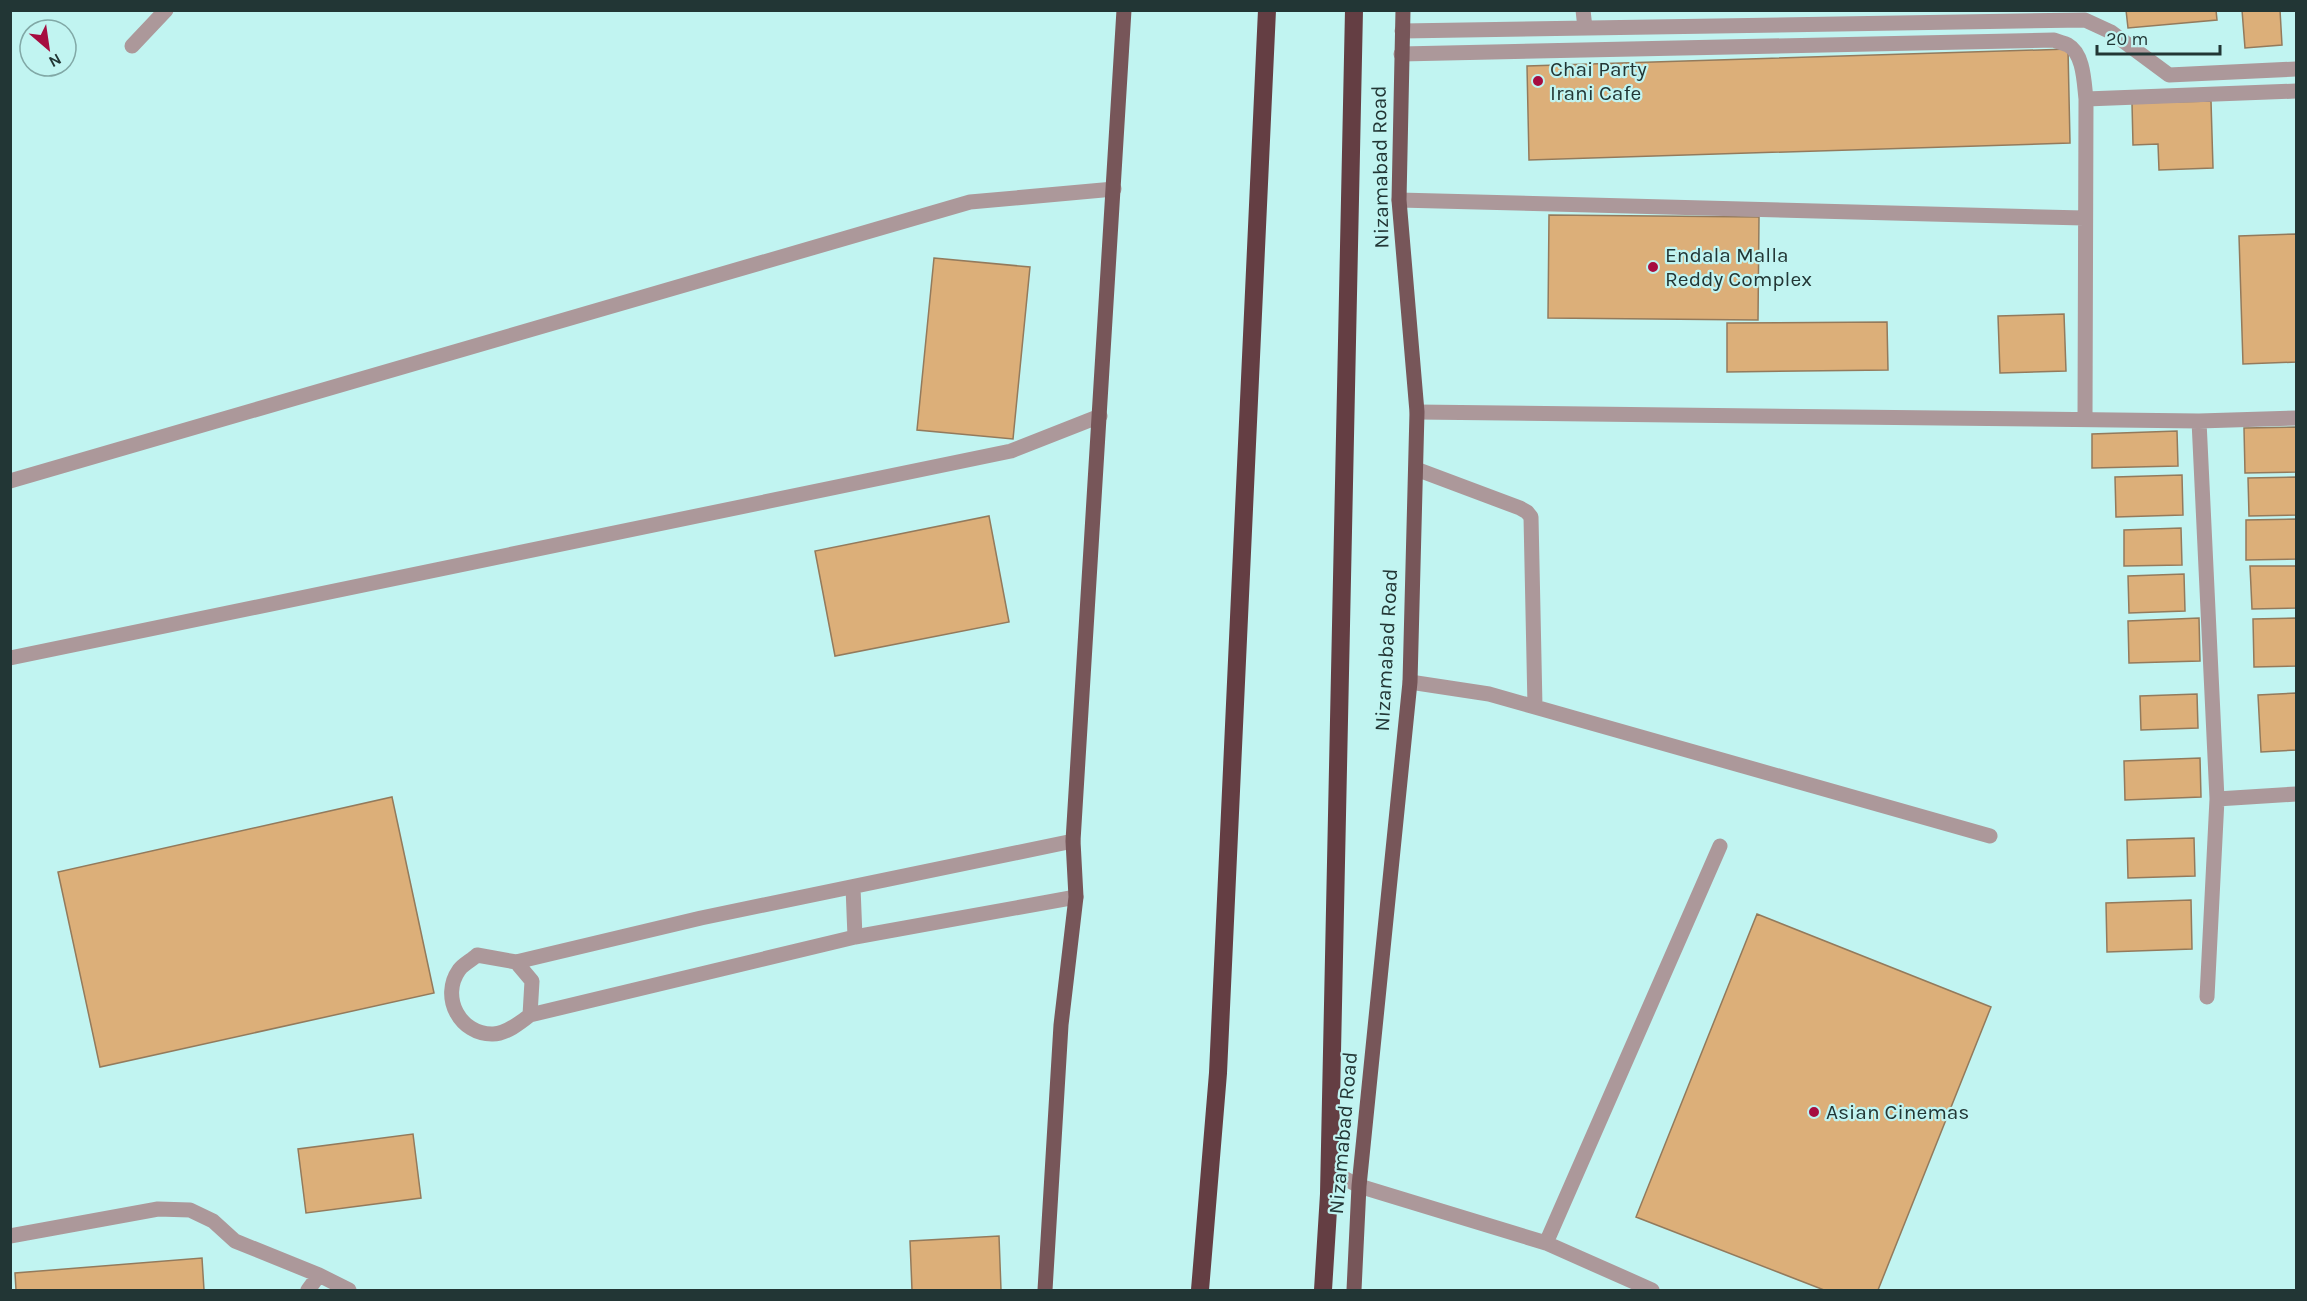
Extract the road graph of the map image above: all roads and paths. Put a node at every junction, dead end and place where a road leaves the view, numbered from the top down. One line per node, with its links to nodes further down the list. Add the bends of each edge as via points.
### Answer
1 (166, 10): 9 (street)
2 (1124, 10): 14 (main road)
3 (1267, 10): 46 (highway, via 1218,1073)
4 (1354, 10): 38 (highway, Nizamabad Road)
5 (1403, 10): 8 (main road, Nizamabad Road)
6 (1583, 10): 7 (street)
7 (1585, 28): 8 (street); 11 (street, via 2085,20 2111,32 2169,75)
8 (1402, 31): 10 (main road, Nizamabad Road)
9 (132, 46)
10 (1401, 54): 13 (street, via 2054,40 2070,45 2076,54); 15 (main road, Nizamabad Road)
11 (2296, 69)
12 (2296, 91): 13 (street)
13 (2086, 99): 16 (street)
14 (1114, 189): 18 (main road); 23 (street, via 970,202)
15 (1399, 200): 16 (street); 17 (main road, Nizamabad Road)
16 (2084, 218): 20 (street)
17 (1417, 412): 20 (street); 22 (main road, Nizamabad Road)
18 (1100, 416): 24 (street, via 1011,451); 30 (main road)
19 (2296, 418): 21 (street)
20 (2085, 419): 21 (street)
21 (2199, 421): 28 (street)
22 (1416, 469): 25 (main road, Nizamabad Road); 26 (street, via 1520,508 1531,517)
23 (10, 482)
24 (10, 658)
25 (1410, 682): 26 (street, via 1489,694); 39 (main road, Nizamabad Road)
26 (1535, 706): 29 (street)
27 (2296, 794): 28 (street)
28 (2217, 799): 36 (street)
29 (1990, 836)
30 (1074, 841): 32 (street); 33 (main road)
31 (1720, 846): 41 (street)
32 (853, 887): 34 (street); 35 (street)
33 (1076, 897): 34 (street); 45 (main road, via 1061,1025)
34 (855, 937): 37 (street)
35 (516, 962): 37 (street, via 532,981); 37 (street, via 477,955 459,969 450,990 455,1013 471,1029 494,1035)
36 (2207, 997)
37 (530, 1015)
38 (1329, 1170): 39 (street); 47 (highway, Nizamabad Road)
39 (1359, 1186): 41 (street); 48 (main road, Nizamabad Road)
40 (10, 1236): 42 (street, via 158,1209 190,1210 213,1221 235,1241)
41 (1546, 1243): 49 (street)
42 (319, 1275): 43 (street); 44 (street)
43 (308, 1290)
44 (349, 1290)
45 (1045, 1290)
46 (1200, 1290)
47 (1323, 1290)
48 (1354, 1290)
49 (1652, 1290)

